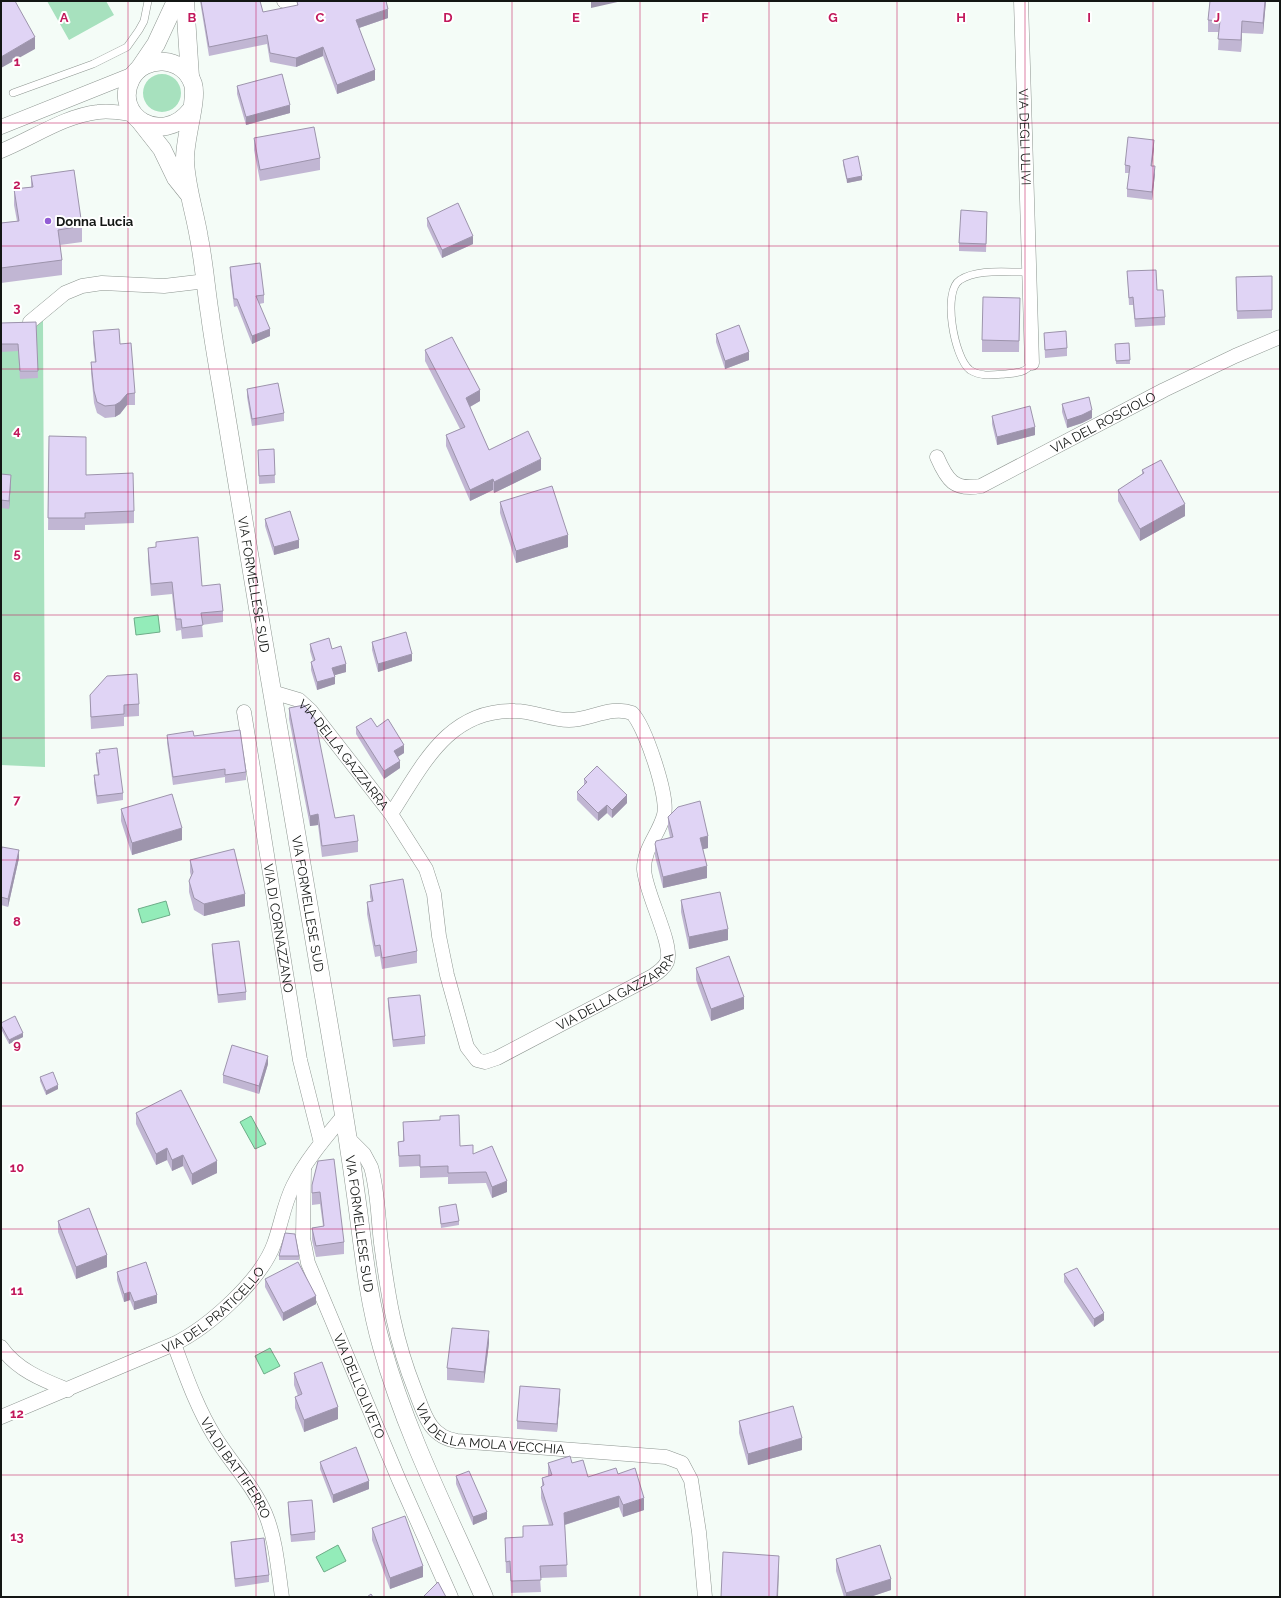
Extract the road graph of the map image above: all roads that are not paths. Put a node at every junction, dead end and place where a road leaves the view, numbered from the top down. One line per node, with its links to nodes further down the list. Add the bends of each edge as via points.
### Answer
1 (148, 1): 9 (lane, via 144,21 127,47 93,64)
2 (176, 1): 7 (street, via 156,44)
3 (185, 1): 8 (street)
4 (284, 1): 5 (street)
5 (304, 1)
6 (1021, 1): 15 (street, VIA DEGLI ULIVI)
7 (137, 71): 8 (street, via 149,63 172,62); 11 (street, via 128,90 128,101); 12 (street)
8 (190, 77): 10 (street, via 194,87)
9 (13, 93)
10 (191, 110): 11 (street, via 184,119 162,128 151,126); 14 (street, VIA FORMELLESE SUD, via 185,161)
11 (138, 118): 13 (street, via 106,112 87,114); 14 (street, VIA FORMELLESE SUD, via 162,149 176,178)
12 (1, 128)
13 (1, 151)
14 (190, 195): 16 (street, VIA FORMELLESE SUD)
15 (1029, 272): 19 (street, VIA DEGLI ULIVI); 19 (lane, VIA DEGLI ULIVI, via 985,273 960,280 954,288 951,318 957,349 970,370 986,376 1015,373 1026,370)
16 (206, 281): 17 (street, via 149,287 88,284 65,293); 21 (street, VIA FORMELLESE SUD)
17 (30, 322)
18 (1280, 337): 20 (street, VIA DEL ROSCIOLO, via 1164,390 981,486 965,487 953,482 945,474)
19 (1032, 363)
20 (937, 457)
21 (272, 692): 23 (street, VIA DELLA GAZZARRA, via 299,700 311,711); 24 (street, VIA FORMELLESE SUD)
22 (244, 712): 26 (street, VIA DI CORNAZZANO, via 300,1060)
23 (391, 814): 23 (street, VIA DELLA GAZZARRA, via 419,856 429,877 447,975 467,1047 477,1060 485,1062 497,1058 652,977 667,962 668,949 647,886 644,867 648,847 662,820 665,801 640,724 632,713 618,711 569,720 508,710 474,718 453,730 437,745)
24 (345, 1114): 25 (street, VIA FORMELLESE SUD); 26 (street, VIA DEL PRATICELLO)
25 (348, 1138): 34 (street, VIA FORMELLESE SUD, via 368,1290 383,1352 414,1437); 35 (street, VIA DELLA MOLA VECCHIA, via 364,1154 371,1167 393,1323 406,1367 433,1430 441,1436 457,1441 666,1457 678,1461 685,1467 691,1480)
26 (321, 1143): 27 (street, VIA DEL PRATICELLO)
27 (304, 1167): 28 (street, VIA DEL PRATICELLO, via 289,1194 274,1244 258,1273 206,1323); 33 (street, VIA DELL'OLIVETO, via 303,1238 308,1263)
28 (174, 1344): 30 (street, VIA DEL PRATICELLO); 32 (street, VIA DI BATTIFERRO, via 190,1388 209,1428 250,1486 265,1514 274,1541)
29 (1, 1348): 30 (street, via 24,1369)
30 (68, 1390): 31 (street, VIA DEL PRATICELLO)
31 (1, 1417)
32 (282, 1597)
33 (451, 1597)
34 (484, 1597)
35 (705, 1597)

